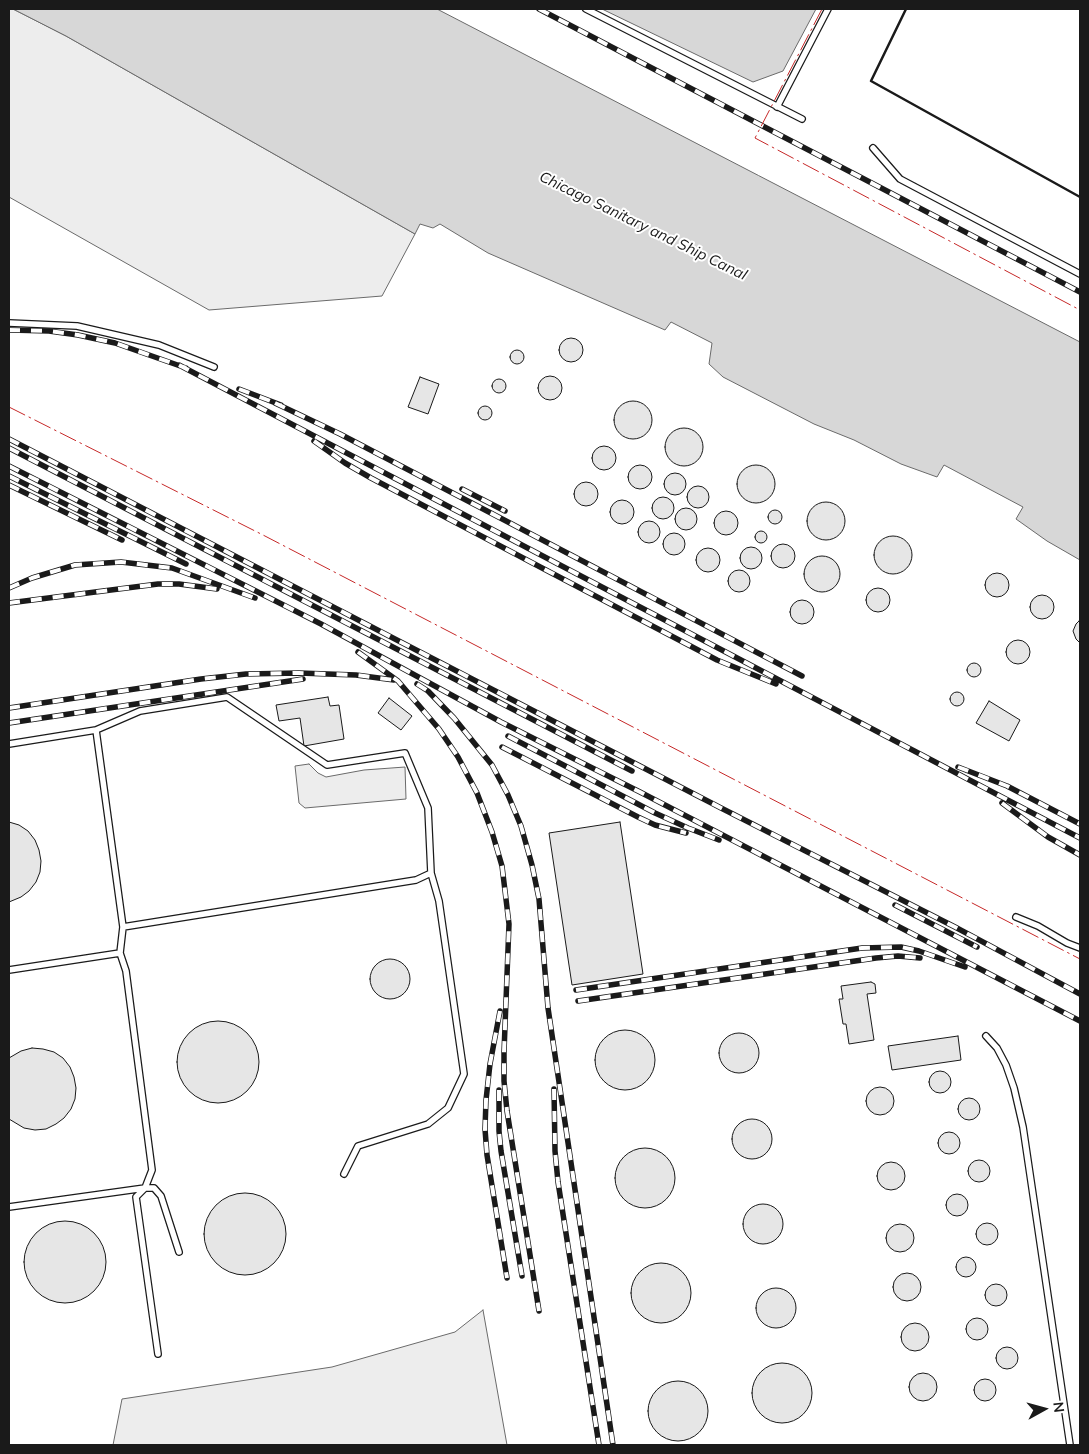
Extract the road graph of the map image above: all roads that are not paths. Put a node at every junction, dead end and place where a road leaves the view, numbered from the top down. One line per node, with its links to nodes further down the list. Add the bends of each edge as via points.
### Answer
1 (586, 9): 3 (lane)
2 (828, 9): 3 (lane)
3 (777, 108): 4 (lane)
4 (802, 119)
5 (873, 148): 6 (lane, via 900,179)
6 (1080, 274)
7 (9, 323): 8 (lane, via 77,326 159,345)
8 (214, 367)
9 (96, 730): 10 (lane); 11 (lane, via 140,711 227,697 327,765 405,753 428,808); 13 (lane)
10 (9, 744)
11 (431, 873): 13 (lane, via 416,880); 18 (lane, via 440,901 464,1074 448,1108 428,1124 358,1146)
12 (1016, 917): 14 (lane)
13 (123, 927): 15 (lane)
14 (1080, 948)
15 (120, 953): 16 (lane); 19 (lane, via 126,971 152,1170)
16 (9, 970)
17 (986, 1036): 23 (lane, via 1006,1065 1023,1127)
18 (344, 1174)
19 (145, 1188): 20 (lane); 21 (lane, via 154,1188 161,1196); 22 (lane, via 136,1197)
20 (9, 1207)
21 (179, 1252)
22 (158, 1354)
23 (1070, 1445)

